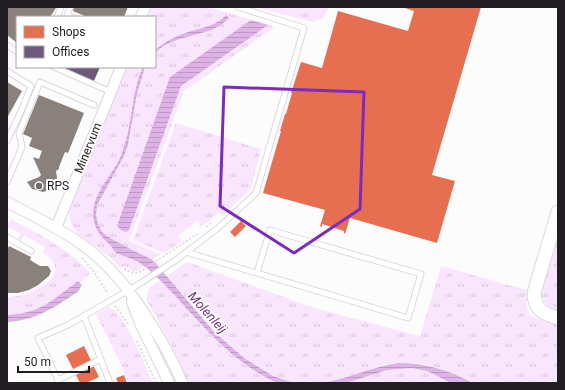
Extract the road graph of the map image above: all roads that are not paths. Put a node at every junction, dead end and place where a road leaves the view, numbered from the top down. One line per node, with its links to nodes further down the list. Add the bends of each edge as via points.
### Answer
1 (70, 7): 3 (lane, via 67,15)
2 (238, 7): 18 (lane, via 304,28 256,193 218,228)
3 (69, 16)
4 (7, 45): 5 (lane)
5 (16, 51)
6 (56, 68): 9 (lane)
7 (121, 68): 9 (street, Minervum)
8 (7, 71): 11 (lane, via 31,86)
9 (111, 92): 15 (street, Minervum)
10 (94, 105): 12 (lane, via 40,82 19,133 22,147)
11 (7, 141)
12 (7, 182)
13 (7, 202): 15 (street)
14 (558, 212): 22 (street, via 534,299 541,310)
15 (56, 228): 20 (street, via 95,254)
16 (7, 238): 17 (lane)
17 (31, 251)
18 (186, 252): 19 (lane); 20 (lane)
19 (257, 273): 19 (lane, via 408,318 421,274 270,230)
20 (128, 291): 21 (lane); 25 (street, via 140,323); 26 (street, via 167,350)
21 (84, 316): 23 (lane); 23 (lane, via 38,338 58,380)
22 (558, 318)
23 (101, 359): 24 (lane)
24 (110, 383)
25 (169, 383)
26 (182, 383)

